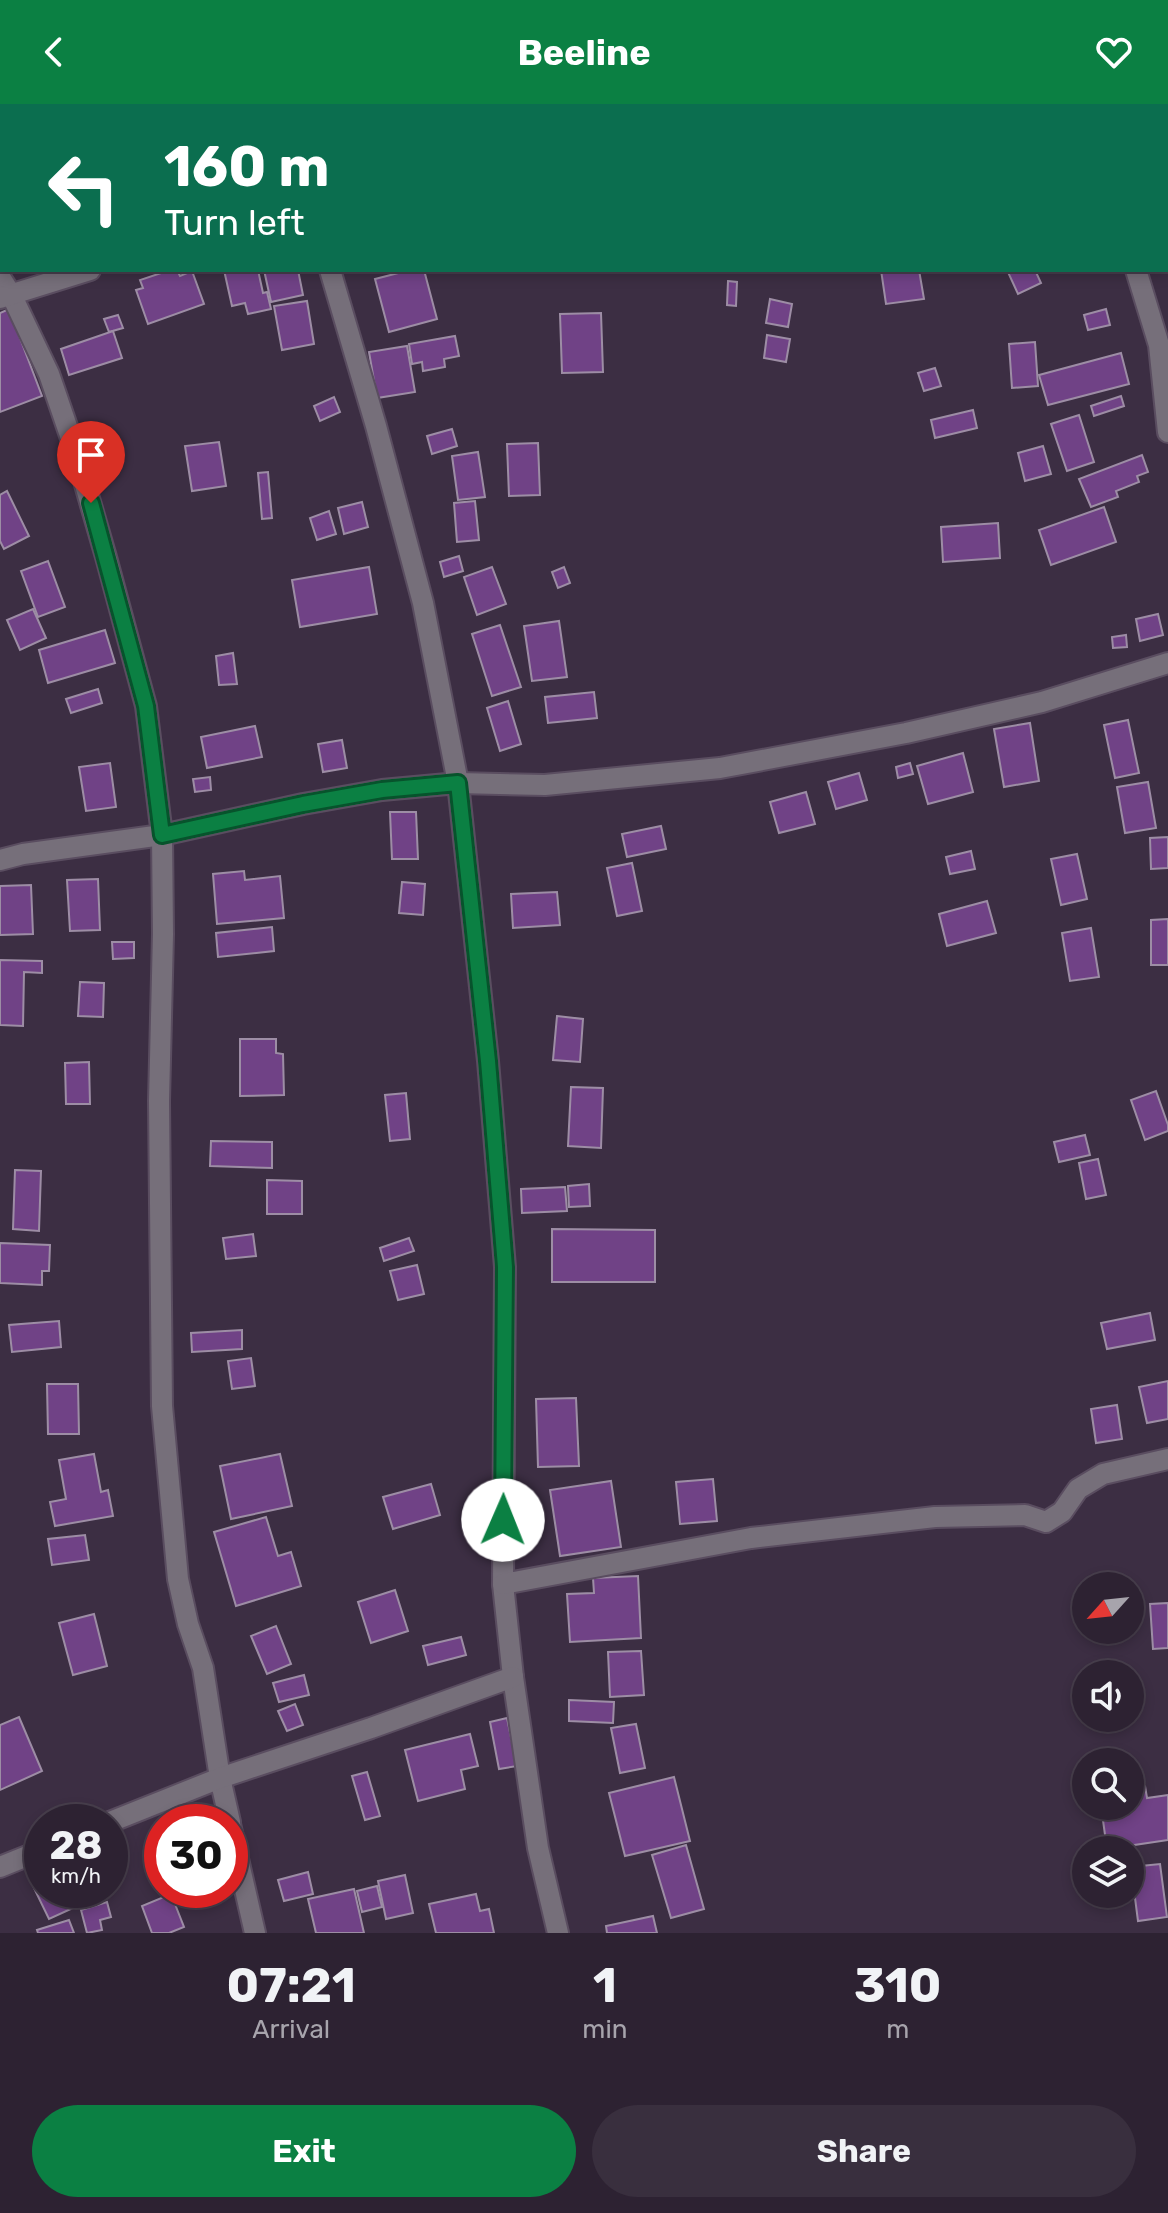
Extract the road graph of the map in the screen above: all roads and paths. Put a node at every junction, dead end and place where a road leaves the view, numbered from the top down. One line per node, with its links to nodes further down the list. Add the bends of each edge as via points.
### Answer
1 (84, 272): 5 (street)
2 (331, 272): 8 (street, via 423,603)
3 (1137, 272): 6 (street, via 1159,345)
4 (0, 277): 5 (street)
5 (6, 297): 9 (street, via 49,374 75,450 146,706)
6 (1168, 432)
7 (1168, 663): 8 (street, via 1042,702 720,768 545,785)
8 (458, 783): 9 (street, via 382,790); 12 (street, via 505,1267)
9 (162, 835): 10 (street); 14 (street, via 162,1406 178,1579 203,1668)
10 (0, 860)
11 (1168, 1459): 12 (street, via 1103,1474 1078,1489 1062,1512 1046,1522 1025,1515 935,1517 751,1538)
12 (503, 1584): 13 (street)
13 (513, 1677): 14 (street); 21 (street, via 538,1848)
14 (220, 1778): 15 (street); 16 (street)
15 (226, 1804)
16 (128, 1815)
17 (24, 1857): 18 (street)
18 (0, 1867)
19 (248, 1902): 20 (street)
20 (255, 1933)
21 (558, 1933)

